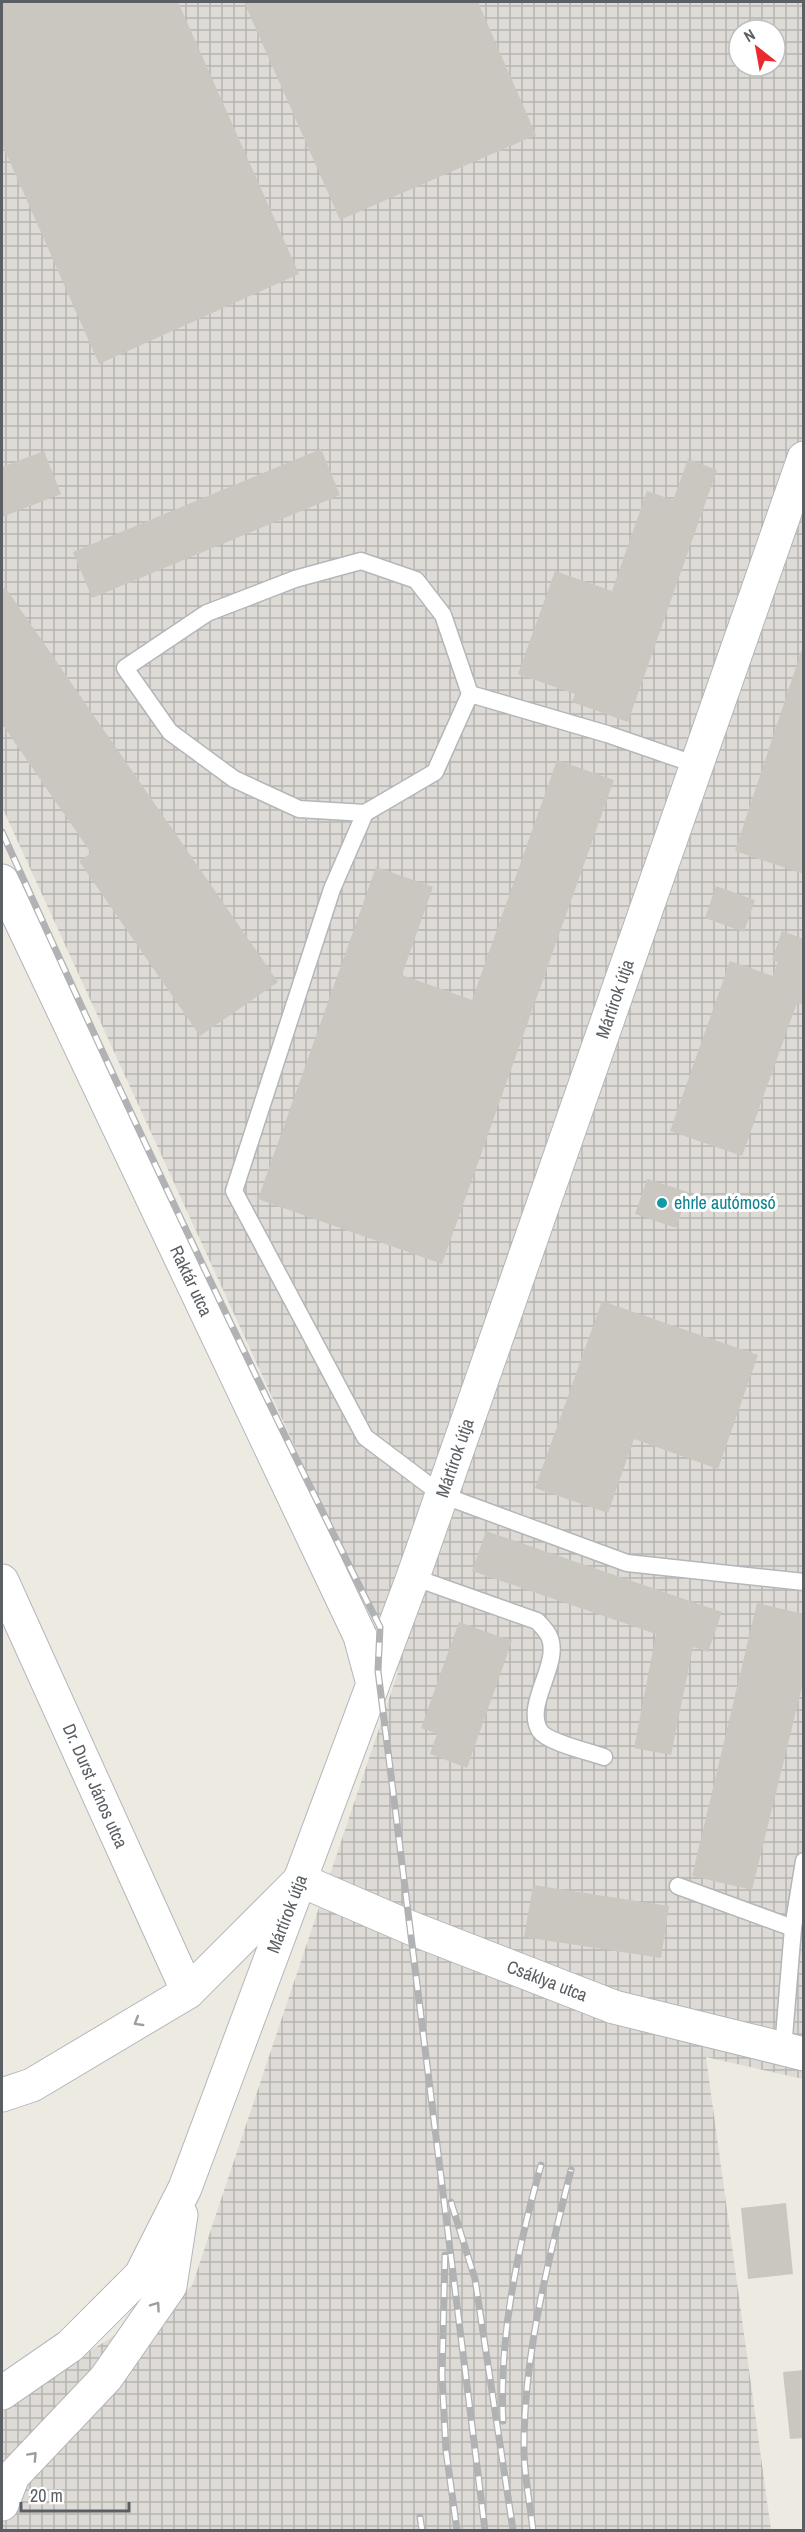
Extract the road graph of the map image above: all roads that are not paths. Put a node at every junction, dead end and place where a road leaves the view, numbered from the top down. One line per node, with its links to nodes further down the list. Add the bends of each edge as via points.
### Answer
1 (804, 458): 3 (street, Mártírok útja)
2 (470, 694): 3 (lane); 4 (lane, via 435,772); 4 (lane, via 443,615 416,580 361,561 295,579 207,613 125,668 170,732 234,779 298,809)
3 (697, 765): 6 (street, Mártírok útja)
4 (365, 813): 6 (lane, via 332,889 234,1191 365,1437)
5 (2, 881): 10 (street, Raktár utca, via 360,1636)
6 (442, 1495): 7 (street, Mártírok útja); 9 (lane, via 627,1563)
7 (413, 1576): 10 (street, Mártírok útja); 11 (lane, via 537,1621 549,1636 551,1655 536,1711 540,1731)
8 (2, 1581): 16 (street, Dr. Durst János utca)
9 (804, 1582)
10 (373, 1684): 13 (street, Mártírok útja)
11 (604, 1757)
12 (804, 1861): 15 (lane)
13 (300, 1880): 16 (street); 17 (street, Csáklya utca, via 614,2007); 19 (street, Mártírok útja)
14 (678, 1886): 15 (lane)
15 (793, 1928): 17 (lane)
16 (188, 1992): 18 (street, one-way to 18, via 32,2085)
17 (793, 2051)
18 (2, 2095)
19 (185, 2188): 20 (street, Mártírok útja, via 141,2275 70,2346); 21 (street, one-way to 19, via 14,2476 106,2378 170,2286)
20 (2, 2394)
21 (2, 2504)

